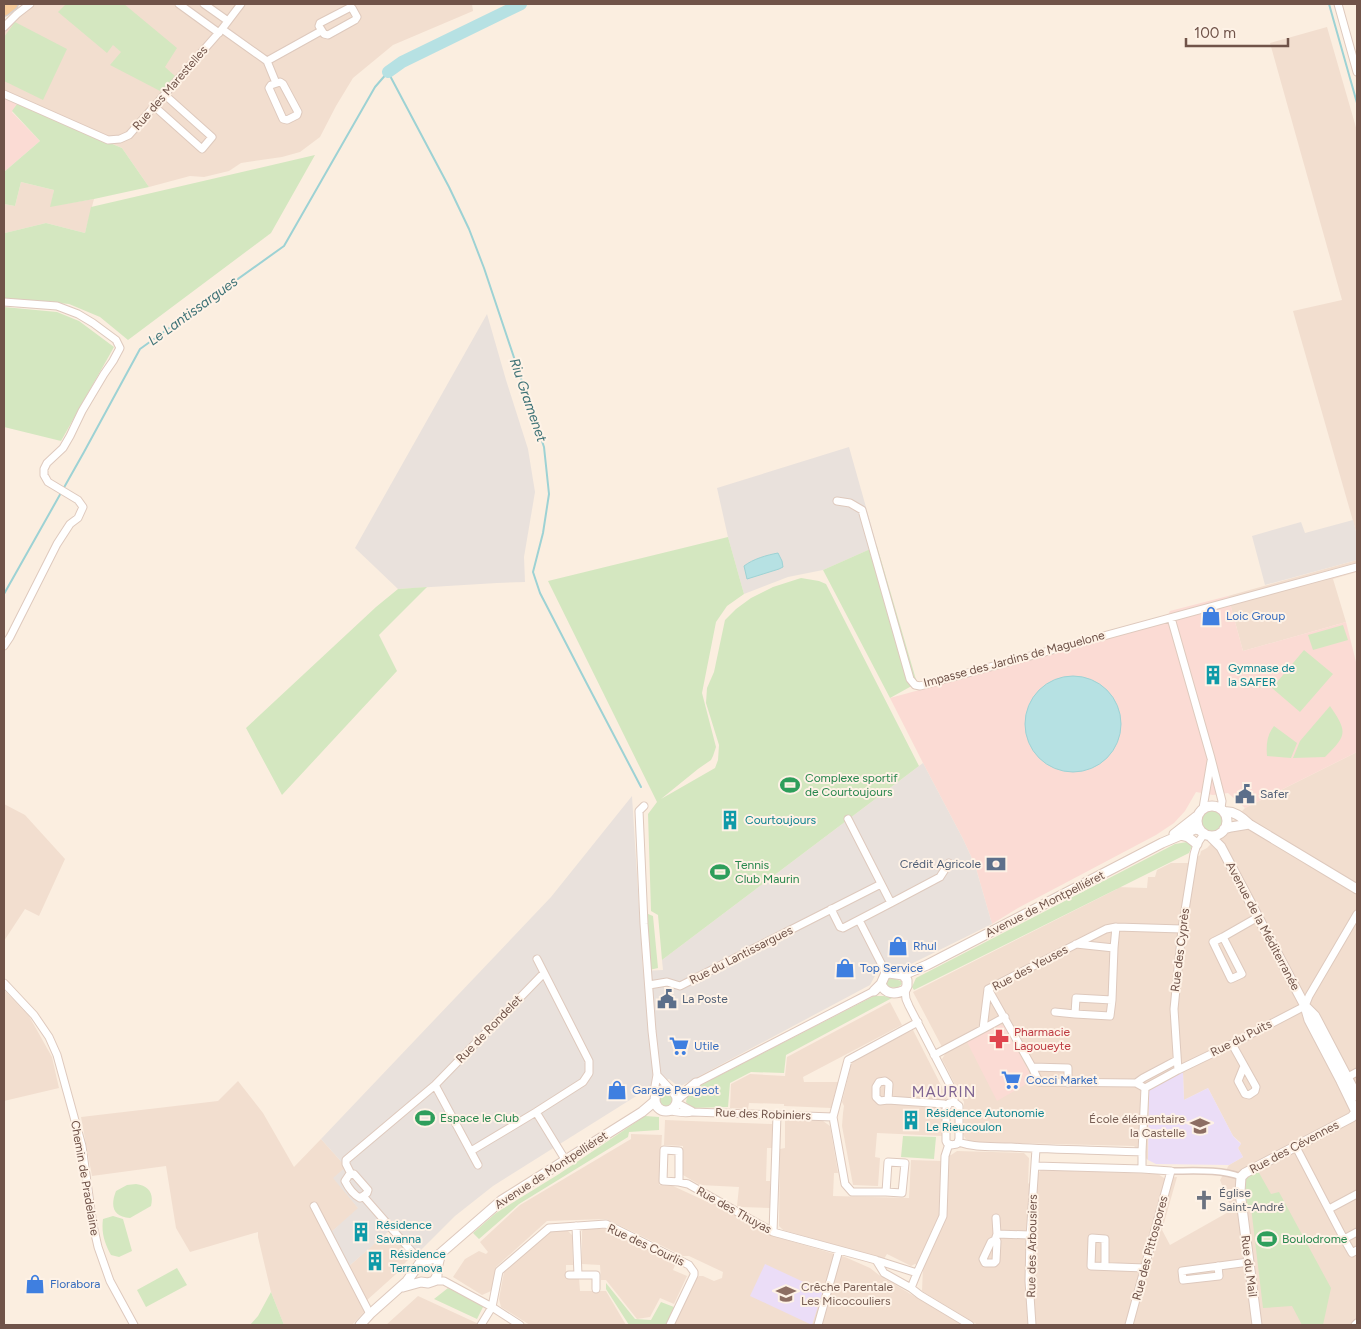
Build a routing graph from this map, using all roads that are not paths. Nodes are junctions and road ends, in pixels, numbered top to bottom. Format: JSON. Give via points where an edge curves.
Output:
{"nodes":[{"id":1,"x":12,"y":4,"type":"edge"},
{"id":2,"x":30,"y":4,"type":"edge"},
{"id":3,"x":179,"y":4,"type":"edge"},
{"id":4,"x":204,"y":4,"type":"edge"},
{"id":5,"x":241,"y":4,"type":"edge"},
{"id":6,"x":1338,"y":4,"type":"edge"},
{"id":7,"x":4,"y":10,"type":"edge"},
{"id":8,"x":228,"y":21,"type":"junction"},
{"id":9,"x":4,"y":27,"type":"edge"},
{"id":10,"x":321,"y":30,"type":"junction"},
{"id":11,"x":220,"y":31,"type":"junction"},
{"id":12,"x":267,"y":61,"type":"junction"},
{"id":13,"x":1357,"y":72,"type":"edge"},
{"id":14,"x":276,"y":83,"type":"junction"},
{"id":15,"x":4,"y":94,"type":"edge"},
{"id":16,"x":165,"y":95,"type":"junction"},
{"id":17,"x":155,"y":107,"type":"junction"},
{"id":18,"x":4,"y":302,"type":"edge"},
{"id":19,"x":837,"y":501,"type":"dead end"},
{"id":20,"x":1357,"y":567,"type":"edge"},
{"id":21,"x":1171,"y":618,"type":"junction"},
{"id":22,"x":4,"y":646,"type":"edge"},
{"id":23,"x":1211,"y":758,"type":"junction"},
{"id":24,"x":644,"y":806,"type":"dead end"},
{"id":25,"x":1223,"y":810,"type":"junction"},
{"id":26,"x":1200,"y":812,"type":"junction"},
{"id":27,"x":848,"y":819,"type":"dead end"},
{"id":28,"x":1249,"y":824,"type":"junction"},
{"id":29,"x":1223,"y":831,"type":"junction"},
{"id":30,"x":1205,"y":833,"type":"junction"},
{"id":31,"x":1180,"y":835,"type":"junction"},
{"id":32,"x":1162,"y":843,"type":"junction"},
{"id":33,"x":1197,"y":844,"type":"junction"},
{"id":34,"x":1221,"y":847,"type":"junction"},
{"id":35,"x":949,"y":863,"type":"dead end"},
{"id":36,"x":881,"y":884,"type":"junction"},
{"id":37,"x":1357,"y":888,"type":"edge"},
{"id":38,"x":891,"y":903,"type":"junction"},
{"id":39,"x":831,"y":909,"type":"junction"},
{"id":40,"x":1357,"y":914,"type":"edge"},
{"id":41,"x":1258,"y":917,"type":"junction"},
{"id":42,"x":859,"y":920,"type":"junction"},
{"id":43,"x":1116,"y":927,"type":"junction"},
{"id":44,"x":1182,"y":929,"type":"junction"},
{"id":45,"x":1223,"y":937,"type":"junction"},
{"id":46,"x":1075,"y":944,"type":"junction"},
{"id":47,"x":1114,"y":948,"type":"junction"},
{"id":48,"x":537,"y":959,"type":"dead end"},
{"id":49,"x":544,"y":972,"type":"junction"},
{"id":50,"x":905,"y":977,"type":"junction"},
{"id":51,"x":885,"y":978,"type":"junction"},
{"id":52,"x":4,"y":983,"type":"edge"},
{"id":53,"x":648,"y":985,"type":"junction"},
{"id":54,"x":988,"y":989,"type":"junction"},
{"id":55,"x":874,"y":991,"type":"joint"},
{"id":56,"x":901,"y":992,"type":"junction"},
{"id":57,"x":1112,"y":1000,"type":"junction"},
{"id":58,"x":1305,"y":1006,"type":"junction"},
{"id":59,"x":1055,"y":1012,"type":"dead end"},
{"id":60,"x":1075,"y":1014,"type":"junction"},
{"id":61,"x":1005,"y":1017,"type":"junction"},
{"id":62,"x":918,"y":1022,"type":"junction"},
{"id":63,"x":983,"y":1028,"type":"junction"},
{"id":64,"x":1232,"y":1044,"type":"junction"},
{"id":65,"x":934,"y":1055,"type":"junction"},
{"id":66,"x":1177,"y":1060,"type":"junction"},
{"id":67,"x":1244,"y":1066,"type":"dead end"},
{"id":68,"x":1032,"y":1067,"type":"junction"},
{"id":69,"x":1178,"y":1070,"type":"junction"},
{"id":70,"x":1357,"y":1072,"type":"edge"},
{"id":71,"x":657,"y":1075,"type":"junction"},
{"id":72,"x":1344,"y":1079,"type":"junction"},
{"id":73,"x":696,"y":1083,"type":"joint"},
{"id":74,"x":1068,"y":1083,"type":"junction"},
{"id":75,"x":1136,"y":1083,"type":"junction"},
{"id":76,"x":435,"y":1085,"type":"junction"},
{"id":77,"x":1145,"y":1088,"type":"junction"},
{"id":78,"x":675,"y":1096,"type":"junction"},
{"id":79,"x":1357,"y":1096,"type":"edge"},
{"id":80,"x":888,"y":1100,"type":"dead end"},
{"id":81,"x":657,"y":1101,"type":"junction"},
{"id":82,"x":951,"y":1104,"type":"junction"},
{"id":83,"x":671,"y":1110,"type":"junction"},
{"id":84,"x":536,"y":1112,"type":"junction"},
{"id":85,"x":692,"y":1112,"type":"junction"},
{"id":86,"x":1356,"y":1112,"type":"edge"},
{"id":87,"x":777,"y":1115,"type":"junction"},
{"id":88,"x":833,"y":1116,"type":"junction"},
{"id":89,"x":958,"y":1142,"type":"junction"},
{"id":90,"x":949,"y":1144,"type":"junction"},
{"id":91,"x":1296,"y":1147,"type":"junction"},
{"id":92,"x":1036,"y":1149,"type":"junction"},
{"id":93,"x":471,"y":1151,"type":"junction"},
{"id":94,"x":1142,"y":1152,"type":"junction"},
{"id":95,"x":566,"y":1161,"type":"junction"},
{"id":96,"x":478,"y":1165,"type":"dead end"},
{"id":97,"x":1035,"y":1166,"type":"junction"},
{"id":98,"x":1142,"y":1169,"type":"junction"},
{"id":99,"x":1171,"y":1171,"type":"junction"},
{"id":100,"x":351,"y":1174,"type":"junction"},
{"id":101,"x":1241,"y":1177,"type":"junction"},
{"id":102,"x":679,"y":1182,"type":"junction"},
{"id":103,"x":886,"y":1192,"type":"junction"},
{"id":104,"x":1357,"y":1194,"type":"edge"},
{"id":105,"x":363,"y":1196,"type":"junction"},
{"id":106,"x":314,"y":1206,"type":"dead end"},
{"id":107,"x":1329,"y":1209,"type":"junction"},
{"id":108,"x":996,"y":1218,"type":"dead end"},
{"id":109,"x":576,"y":1226,"type":"junction"},
{"id":110,"x":773,"y":1232,"type":"junction"},
{"id":111,"x":1357,"y":1232,"type":"edge"},
{"id":112,"x":1030,"y":1235,"type":"junction"},
{"id":113,"x":1344,"y":1239,"type":"junction"},
{"id":114,"x":839,"y":1250,"type":"junction"},
{"id":115,"x":1357,"y":1250,"type":"edge"},
{"id":116,"x":441,"y":1252,"type":"junction"},
{"id":117,"x":876,"y":1260,"type":"junction"},
{"id":118,"x":1249,"y":1262,"type":"junction"},
{"id":119,"x":420,"y":1265,"type":"junction"},
{"id":120,"x":1105,"y":1266,"type":"dead end"},
{"id":121,"x":1218,"y":1266,"type":"junction"},
{"id":122,"x":1144,"y":1268,"type":"junction"},
{"id":123,"x":916,"y":1273,"type":"junction"},
{"id":124,"x":569,"y":1275,"type":"dead end"},
{"id":125,"x":578,"y":1275,"type":"junction"},
{"id":126,"x":438,"y":1276,"type":"junction"},
{"id":127,"x":422,"y":1282,"type":"junction"},
{"id":128,"x":400,"y":1288,"type":"junction"},
{"id":129,"x":910,"y":1288,"type":"junction"},
{"id":130,"x":596,"y":1289,"type":"dead end"},
{"id":131,"x":492,"y":1307,"type":"junction"},
{"id":132,"x":370,"y":1314,"type":"junction"},
{"id":133,"x":134,"y":1325,"type":"edge"},
{"id":134,"x":360,"y":1325,"type":"edge"},
{"id":135,"x":481,"y":1325,"type":"edge"},
{"id":136,"x":520,"y":1325,"type":"edge"},
{"id":137,"x":670,"y":1325,"type":"edge"},
{"id":138,"x":818,"y":1325,"type":"edge"},
{"id":139,"x":970,"y":1325,"type":"edge"},
{"id":140,"x":1032,"y":1325,"type":"edge"},
{"id":141,"x":1129,"y":1325,"type":"edge"},
{"id":142,"x":1257,"y":1325,"type":"edge"}],
"edges":[{"from":1,"to":7,"type":"main road"},
{"from":2,"to":9,"type":"street"},
{"from":3,"to":11,"type":"street"},
{"from":4,"to":8,"type":"street"},
{"from":5,"to":8,"type":"street","name":"Rue des Marestelles"},
{"from":6,"to":13,"type":"street"},
{"from":8,"to":11,"type":"street","name":"Rue des Marestelles"},
{"from":10,"to":10,"type":"street","via":[[328,36],[357,17],[349,8],[320,23]]},
{"from":10,"to":12,"type":"street"},
{"from":11,"to":12,"type":"street"},
{"from":11,"to":16,"type":"street","name":"Rue des Marestelles"},
{"from":12,"to":14,"type":"street"},
{"from":14,"to":14,"type":"street","via":[[269,88],[283,119],[287,120],[298,112],[283,84]]},
{"from":15,"to":17,"type":"street","name":"Rue des Marestelles","via":[[108,140],[129,135]]},
{"from":16,"to":17,"type":"street","name":"Rue des Marestelles"},
{"from":16,"to":17,"type":"street","via":[[212,137],[202,149]]},
{"from":18,"to":22,"type":"street","via":[[57,306],[78,314],[116,340],[120,348],[67,442],[44,469],[48,482],[78,500],[83,507],[57,544]]},
{"from":19,"to":21,"type":"street","name":"Impasse des Jardins de Maguelone","via":[[850,503],[862,510],[910,680],[915,685]]},
{"from":20,"to":21,"type":"street"},
{"from":21,"to":23,"type":"street"},
{"from":23,"to":25,"type":"street"},
{"from":23,"to":26,"type":"street"},
{"from":24,"to":53,"type":"street","via":[[639,811]]},
{"from":25,"to":26,"type":"street","via":[[1206,806]]},
{"from":25,"to":28,"type":"street","via":[[1236,814]]},
{"from":25,"to":29,"type":"street","via":[[1227,819]]},
{"from":26,"to":30,"type":"street","via":[[1197,823]]},
{"from":26,"to":32,"type":"street","name":"Avenue de Montpelliéret"},
{"from":27,"to":36,"type":"street"},
{"from":28,"to":29,"type":"street"},
{"from":28,"to":37,"type":"street"},
{"from":29,"to":30,"type":"street","via":[[1218,835]]},
{"from":29,"to":34,"type":"street","name":"Avenue de la Méditerranée"},
{"from":30,"to":31,"type":"street","name":"Avenue de Montpelliéret","via":[[1195,829]]},
{"from":30,"to":33,"type":"street","name":"Rue des Cyprès"},
{"from":30,"to":34,"type":"street","name":"Avenue de la Méditerranée"},
{"from":31,"to":32,"type":"street","name":"Avenue de Montpelliéret"},
{"from":31,"to":33,"type":"street"},
{"from":32,"to":50,"type":"street","name":"Avenue de Montpelliéret"},
{"from":33,"to":44,"type":"street","name":"Rue des Cyprès"},
{"from":34,"to":41,"type":"street","name":"Avenue de la Méditerranée"},
{"from":35,"to":38,"type":"street","via":[[940,877]]},
{"from":36,"to":38,"type":"street"},
{"from":36,"to":39,"type":"street","name":"Rue du Lantissargues"},
{"from":38,"to":42,"type":"street"},
{"from":39,"to":42,"type":"street","via":[[840,927]]},
{"from":39,"to":53,"type":"street","name":"Rue du Lantissargues","via":[[680,986],[667,982]]},
{"from":40,"to":58,"type":"street"},
{"from":41,"to":45,"type":"street"},
{"from":41,"to":58,"type":"street","name":"Avenue de la Méditerranée"},
{"from":42,"to":51,"type":"street"},
{"from":43,"to":44,"type":"street","name":"Rue des Yeuses"},
{"from":43,"to":46,"type":"street","name":"Rue des Yeuses"},
{"from":43,"to":47,"type":"street"},
{"from":44,"to":66,"type":"street","name":"Rue des Cyprès","via":[[1174,1009]]},
{"from":45,"to":45,"type":"street","via":[[1212,942],[1231,979],[1242,974]]},
{"from":46,"to":47,"type":"street","name":"Rue des Yeuses"},
{"from":46,"to":54,"type":"street","name":"Rue des Yeuses"},
{"from":47,"to":57,"type":"street"},
{"from":48,"to":49,"type":"street"},
{"from":49,"to":76,"type":"street","name":"Rue de Rondelet"},
{"from":49,"to":84,"type":"street","via":[[589,1061],[589,1073],[583,1082]]},
{"from":50,"to":51,"type":"street"},
{"from":50,"to":56,"type":"street"},
{"from":51,"to":55,"type":"street"},
{"from":51,"to":56,"type":"street","via":[[891,993]]},
{"from":52,"to":133,"type":"street","name":"Chemin de Pradelaine","via":[[34,1015],[57,1055],[82,1146],[98,1247],[110,1281]]},
{"from":53,"to":71,"type":"street"},
{"from":54,"to":61,"type":"street"},
{"from":54,"to":63,"type":"street","name":"Rue des Yeuses"},
{"from":55,"to":73,"type":"street"},
{"from":56,"to":62,"type":"street"},
{"from":57,"to":60,"type":"street","via":[[1110,1016]]},
{"from":57,"to":60,"type":"street","via":[[1076,998]]},
{"from":58,"to":64,"type":"street","name":"Rue du Puits"},
{"from":58,"to":72,"type":"street","name":"Avenue de la Méditerranée","via":[[1314,1016]]},
{"from":59,"to":60,"type":"street"},
{"from":61,"to":63,"type":"street"},
{"from":61,"to":68,"type":"street"},
{"from":62,"to":65,"type":"street"},
{"from":62,"to":88,"type":"street","via":[[848,1060]]},
{"from":63,"to":65,"type":"street"},
{"from":64,"to":67,"type":"street"},
{"from":64,"to":69,"type":"street","name":"Rue du Puits"},
{"from":65,"to":82,"type":"street","via":[[954,1094]]},
{"from":66,"to":69,"type":"street","name":"Rue des Cyprès"},
{"from":66,"to":75,"type":"street"},
{"from":68,"to":74,"type":"street","via":[[1039,1082]]},
{"from":68,"to":74,"type":"street","via":[[1068,1068]]},
{"from":69,"to":77,"type":"street","name":"Rue du Puits"},
{"from":70,"to":72,"type":"street"},
{"from":71,"to":78,"type":"street"},
{"from":71,"to":81,"type":"street"},
{"from":72,"to":79,"type":"street","name":"Avenue de la Méditerranée"},
{"from":72,"to":86,"type":"street","name":"Avenue de la Méditerranée"},
{"from":73,"to":78,"type":"street"},
{"from":74,"to":75,"type":"street"},
{"from":75,"to":77,"type":"street"},
{"from":76,"to":93,"type":"street"},
{"from":76,"to":100,"type":"street","name":"Rue de Rondelet","via":[[346,1160]]},
{"from":77,"to":94,"type":"street"},
{"from":78,"to":81,"type":"street","via":[[662,1090]]},
{"from":78,"to":83,"type":"street","via":[[674,1109]]},
{"from":78,"to":85,"type":"street","name":"Rue des Robiniers"},
{"from":80,"to":82,"type":"street"},
{"from":81,"to":83,"type":"street","via":[[664,1111]]},
{"from":81,"to":95,"type":"street","name":"Avenue de Montpelliéret"},
{"from":82,"to":89,"type":"street","via":[[959,1106]]},
{"from":82,"to":90,"type":"street","via":[[946,1141]]},
{"from":83,"to":85,"type":"street","name":"Rue des Robiniers"},
{"from":84,"to":93,"type":"street"},
{"from":84,"to":95,"type":"street"},
{"from":85,"to":87,"type":"street","name":"Rue des Robiniers"},
{"from":86,"to":91,"type":"street","name":"Rue des Cévennes"},
{"from":87,"to":88,"type":"street","name":"Rue des Robiniers"},
{"from":87,"to":110,"type":"street"},
{"from":88,"to":103,"type":"street","via":[[845,1184],[852,1192]]},
{"from":89,"to":90,"type":"street"},
{"from":89,"to":92,"type":"street","via":[[969,1146]]},
{"from":90,"to":123,"type":"street","via":[[945,1156],[943,1216]]},
{"from":91,"to":101,"type":"street","name":"Rue des Cévennes"},
{"from":91,"to":107,"type":"street"},
{"from":92,"to":94,"type":"street"},
{"from":92,"to":97,"type":"street","name":"Rue des Arbousiers"},
{"from":93,"to":96,"type":"street"},
{"from":94,"to":98,"type":"street"},
{"from":95,"to":116,"type":"street","name":"Avenue de Montpelliéret","via":[[502,1200]]},
{"from":97,"to":98,"type":"street","name":"Rue des Cévennes"},
{"from":97,"to":112,"type":"street","name":"Rue des Arbousiers"},
{"from":98,"to":99,"type":"street","name":"Rue des Cévennes"},
{"from":99,"to":101,"type":"street","name":"Rue des Cévennes","via":[[1220,1172]]},
{"from":99,"to":122,"type":"street","name":"Rue des Pittospores"},
{"from":100,"to":105,"type":"street","via":[[368,1190]]},
{"from":100,"to":105,"type":"street","via":[[344,1181],[358,1197]]},
{"from":101,"to":118,"type":"street","name":"Rue du Mail"},
{"from":102,"to":102,"type":"street","name":"Rue des Thuyas","via":[[679,1151],[664,1150],[663,1181]]},
{"from":102,"to":110,"type":"street","name":"Rue des Thuyas"},
{"from":103,"to":103,"type":"street","via":[[902,1193],[905,1163],[888,1162]]},
{"from":104,"to":107,"type":"street"},
{"from":105,"to":119,"type":"street"},
{"from":106,"to":132,"type":"street"},
{"from":107,"to":113,"type":"street"},
{"from":108,"to":112,"type":"street","via":[[996,1237]]},
{"from":109,"to":125,"type":"street"},
{"from":109,"to":131,"type":"street","name":"Rue des Courlis","via":[[549,1228],[499,1271]]},
{"from":109,"to":137,"type":"street","name":"Rue des Courlis","via":[[606,1224],[689,1265],[694,1275]]},
{"from":110,"to":114,"type":"street","name":"Rue des Thuyas"},
{"from":111,"to":113,"type":"street"},
{"from":112,"to":140,"type":"street","name":"Rue des Arbousiers"},
{"from":113,"to":115,"type":"street","via":[[1352,1253]]},
{"from":114,"to":117,"type":"street","name":"Rue des Thuyas"},
{"from":114,"to":138,"type":"street"},
{"from":116,"to":119,"type":"street","name":"Avenue de Montpelliéret"},
{"from":116,"to":126,"type":"street"},
{"from":117,"to":123,"type":"street","name":"Rue des Thuyas"},
{"from":117,"to":129,"type":"street","via":[[884,1273]]},
{"from":118,"to":121,"type":"street"},
{"from":118,"to":142,"type":"street","name":"Rue du Mail"},
{"from":119,"to":126,"type":"street","via":[[433,1263]]},
{"from":119,"to":127,"type":"street","via":[[417,1278]]},
{"from":119,"to":128,"type":"street","name":"Avenue de Montpelliéret"},
{"from":120,"to":122,"type":"street"},
{"from":121,"to":121,"type":"street","via":[[1182,1271],[1183,1280],[1219,1276]]},
{"from":122,"to":141,"type":"street","name":"Rue des Pittospores"},
{"from":123,"to":129,"type":"street"},
{"from":124,"to":125,"type":"street"},
{"from":125,"to":130,"type":"street","via":[[596,1275]]},
{"from":126,"to":127,"type":"street","via":[[428,1283]]},
{"from":126,"to":131,"type":"street"},
{"from":127,"to":128,"type":"street","name":"Avenue de Montpelliéret"},
{"from":128,"to":132,"type":"street","name":"Avenue de Montpelliéret"},
{"from":129,"to":139,"type":"street"},
{"from":131,"to":135,"type":"street"},
{"from":131,"to":136,"type":"street"},
{"from":132,"to":134,"type":"street","name":"Avenue de Montpelliéret"}]}
